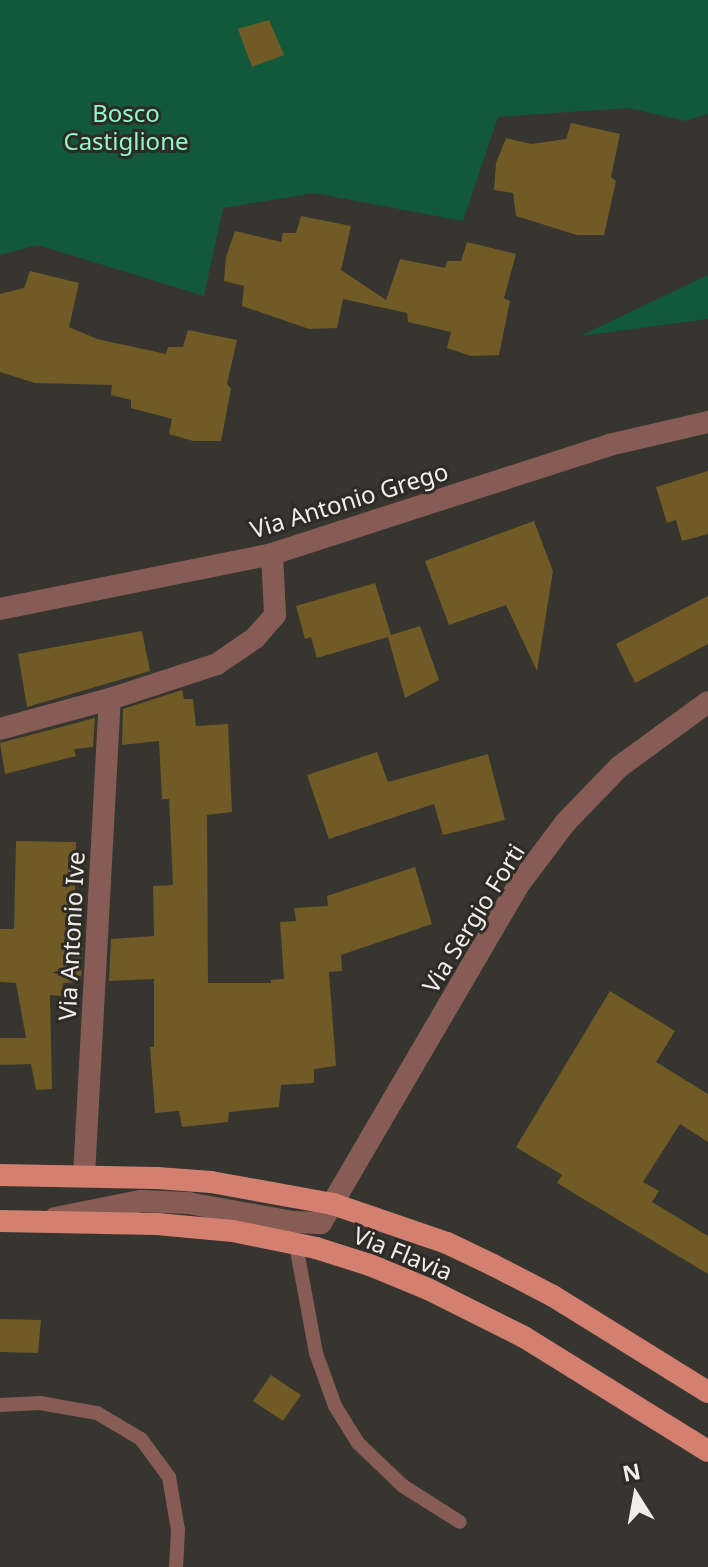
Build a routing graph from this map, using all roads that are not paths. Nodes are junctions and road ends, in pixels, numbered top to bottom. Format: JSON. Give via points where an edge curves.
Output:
{"nodes":[{"id":1,"x":708,"y":422,"type":"edge"},
{"id":2,"x":272,"y":554,"type":"junction"},
{"id":3,"x":0,"y":609,"type":"edge"},
{"id":4,"x":110,"y":699,"type":"junction"},
{"id":5,"x":708,"y":702,"type":"edge"},
{"id":6,"x":0,"y":729,"type":"edge"},
{"id":7,"x":0,"y":1175,"type":"edge"},
{"id":8,"x":84,"y":1176,"type":"junction"},
{"id":9,"x":333,"y":1204,"type":"junction"},
{"id":10,"x":0,"y":1221,"type":"edge"},
{"id":11,"x":42,"y":1221,"type":"junction"},
{"id":12,"x":296,"y":1245,"type":"junction"},
{"id":13,"x":708,"y":1392,"type":"edge"},
{"id":14,"x":0,"y":1405,"type":"edge"},
{"id":15,"x":708,"y":1451,"type":"edge"},
{"id":16,"x":460,"y":1522,"type":"dead end"},
{"id":17,"x":176,"y":1567,"type":"edge"}],
"edges":[{"from":1,"to":2,"type":"street","name":"Via Antonio Grego","via":[[609,445]]},
{"from":2,"to":3,"type":"street","name":"Via Antonio Grego"},
{"from":2,"to":4,"type":"street","via":[[275,615],[255,638],[217,664]]},
{"from":4,"to":6,"type":"street"},
{"from":4,"to":8,"type":"street","name":"Via Antonio Ive"},
{"from":5,"to":9,"type":"street","name":"Via Sergio Forti","via":[[619,767],[565,823],[517,887]]},
{"from":7,"to":8,"type":"main road","name":"Via Flavia"},
{"from":8,"to":9,"type":"main road","name":"Via Flavia","via":[[211,1182]]},
{"from":9,"to":11,"type":"street","name":"Via Flavia","via":[[321,1223],[312,1224],[202,1205],[141,1201]]},
{"from":9,"to":13,"type":"main road","name":"Via Flavia","via":[[447,1243],[493,1265]]},
{"from":10,"to":11,"type":"main road","name":"Via Flavia"},
{"from":11,"to":12,"type":"main road","name":"Via Flavia","via":[[172,1225]]},
{"from":12,"to":15,"type":"main road","name":"Via Flavia","via":[[370,1265],[476,1312]]},
{"from":12,"to":16,"type":"lane","via":[[316,1353],[335,1406],[358,1443],[403,1486]]},
{"from":14,"to":17,"type":"lane","via":[[40,1403],[97,1413],[141,1439],[169,1477],[178,1530]]}]}
